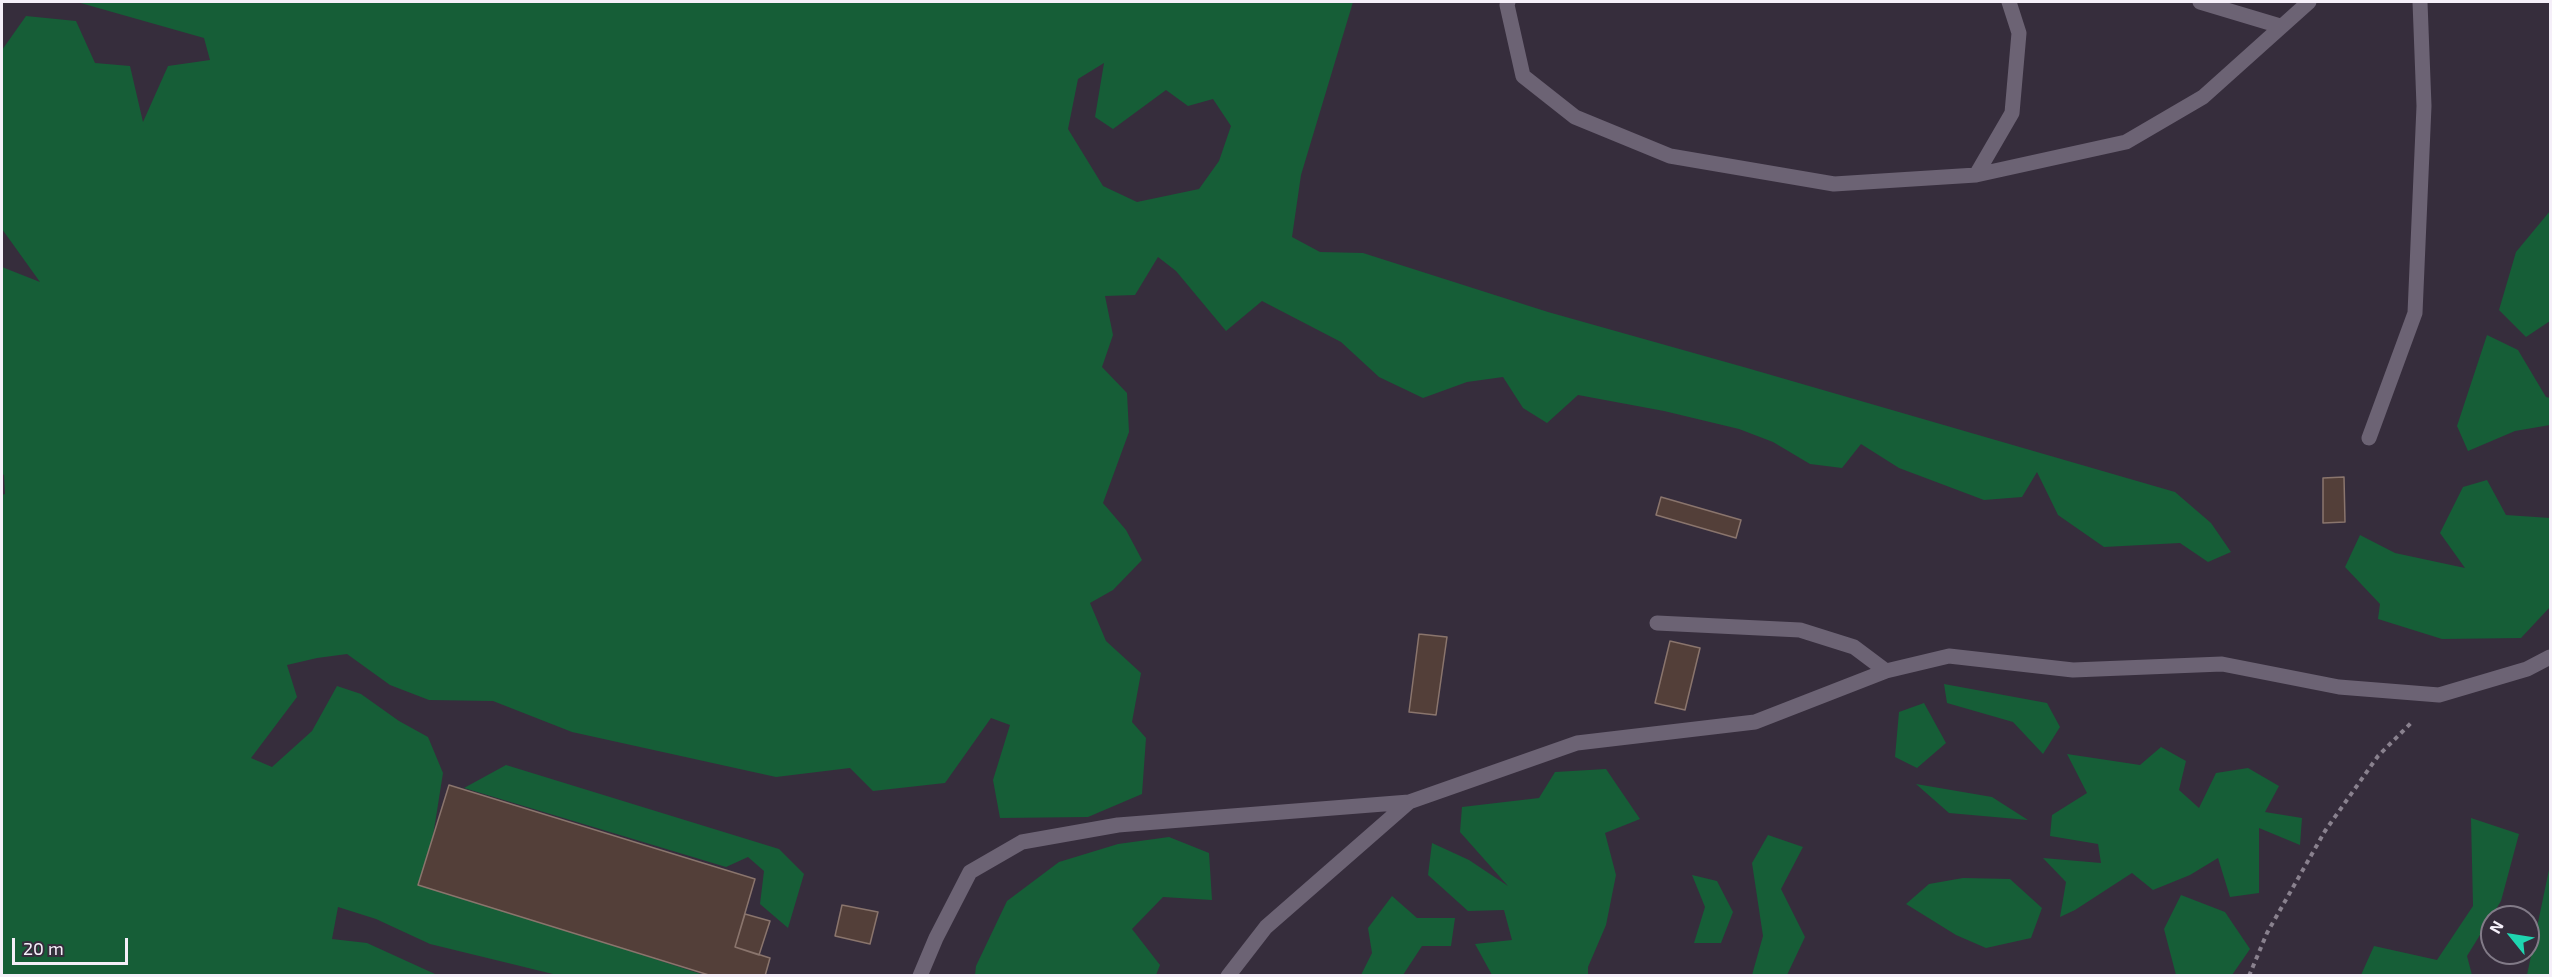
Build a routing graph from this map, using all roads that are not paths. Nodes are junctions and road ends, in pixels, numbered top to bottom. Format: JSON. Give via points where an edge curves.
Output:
{"nodes":[{"id":1,"x":1508,"y":2,"type":"edge"},
{"id":2,"x":2008,"y":2,"type":"edge"},
{"id":3,"x":2200,"y":2,"type":"edge"},
{"id":4,"x":2309,"y":2,"type":"edge"},
{"id":5,"x":2420,"y":2,"type":"edge"},
{"id":6,"x":2280,"y":26,"type":"junction"},
{"id":7,"x":1976,"y":175,"type":"junction"},
{"id":8,"x":2369,"y":438,"type":"dead end"},
{"id":9,"x":1657,"y":623,"type":"dead end"},
{"id":10,"x":2550,"y":657,"type":"edge"},
{"id":11,"x":1886,"y":671,"type":"junction"},
{"id":12,"x":1408,"y":802,"type":"junction"},
{"id":13,"x":920,"y":975,"type":"edge"},
{"id":14,"x":1228,"y":975,"type":"edge"}],
"edges":[{"from":1,"to":7,"type":"lane","via":[[1523,76],[1575,117],[1670,156],[1834,184]]},
{"from":2,"to":7,"type":"lane","via":[[2019,33],[2012,113]]},
{"from":3,"to":6,"type":"lane"},
{"from":4,"to":6,"type":"lane"},
{"from":5,"to":8,"type":"lane","via":[[2424,106],[2415,313]]},
{"from":6,"to":7,"type":"lane","via":[[2203,97],[2126,142]]},
{"from":9,"to":11,"type":"lane","via":[[1800,630],[1854,647]]},
{"from":10,"to":11,"type":"lane","via":[[2527,669],[2439,696],[2339,687],[2222,664],[2073,670],[1949,656]]},
{"from":11,"to":12,"type":"lane","via":[[1755,722],[1577,743]]},
{"from":12,"to":13,"type":"lane","via":[[1118,825],[1022,842],[970,872]]},
{"from":12,"to":14,"type":"lane","via":[[1266,927]]}]}
